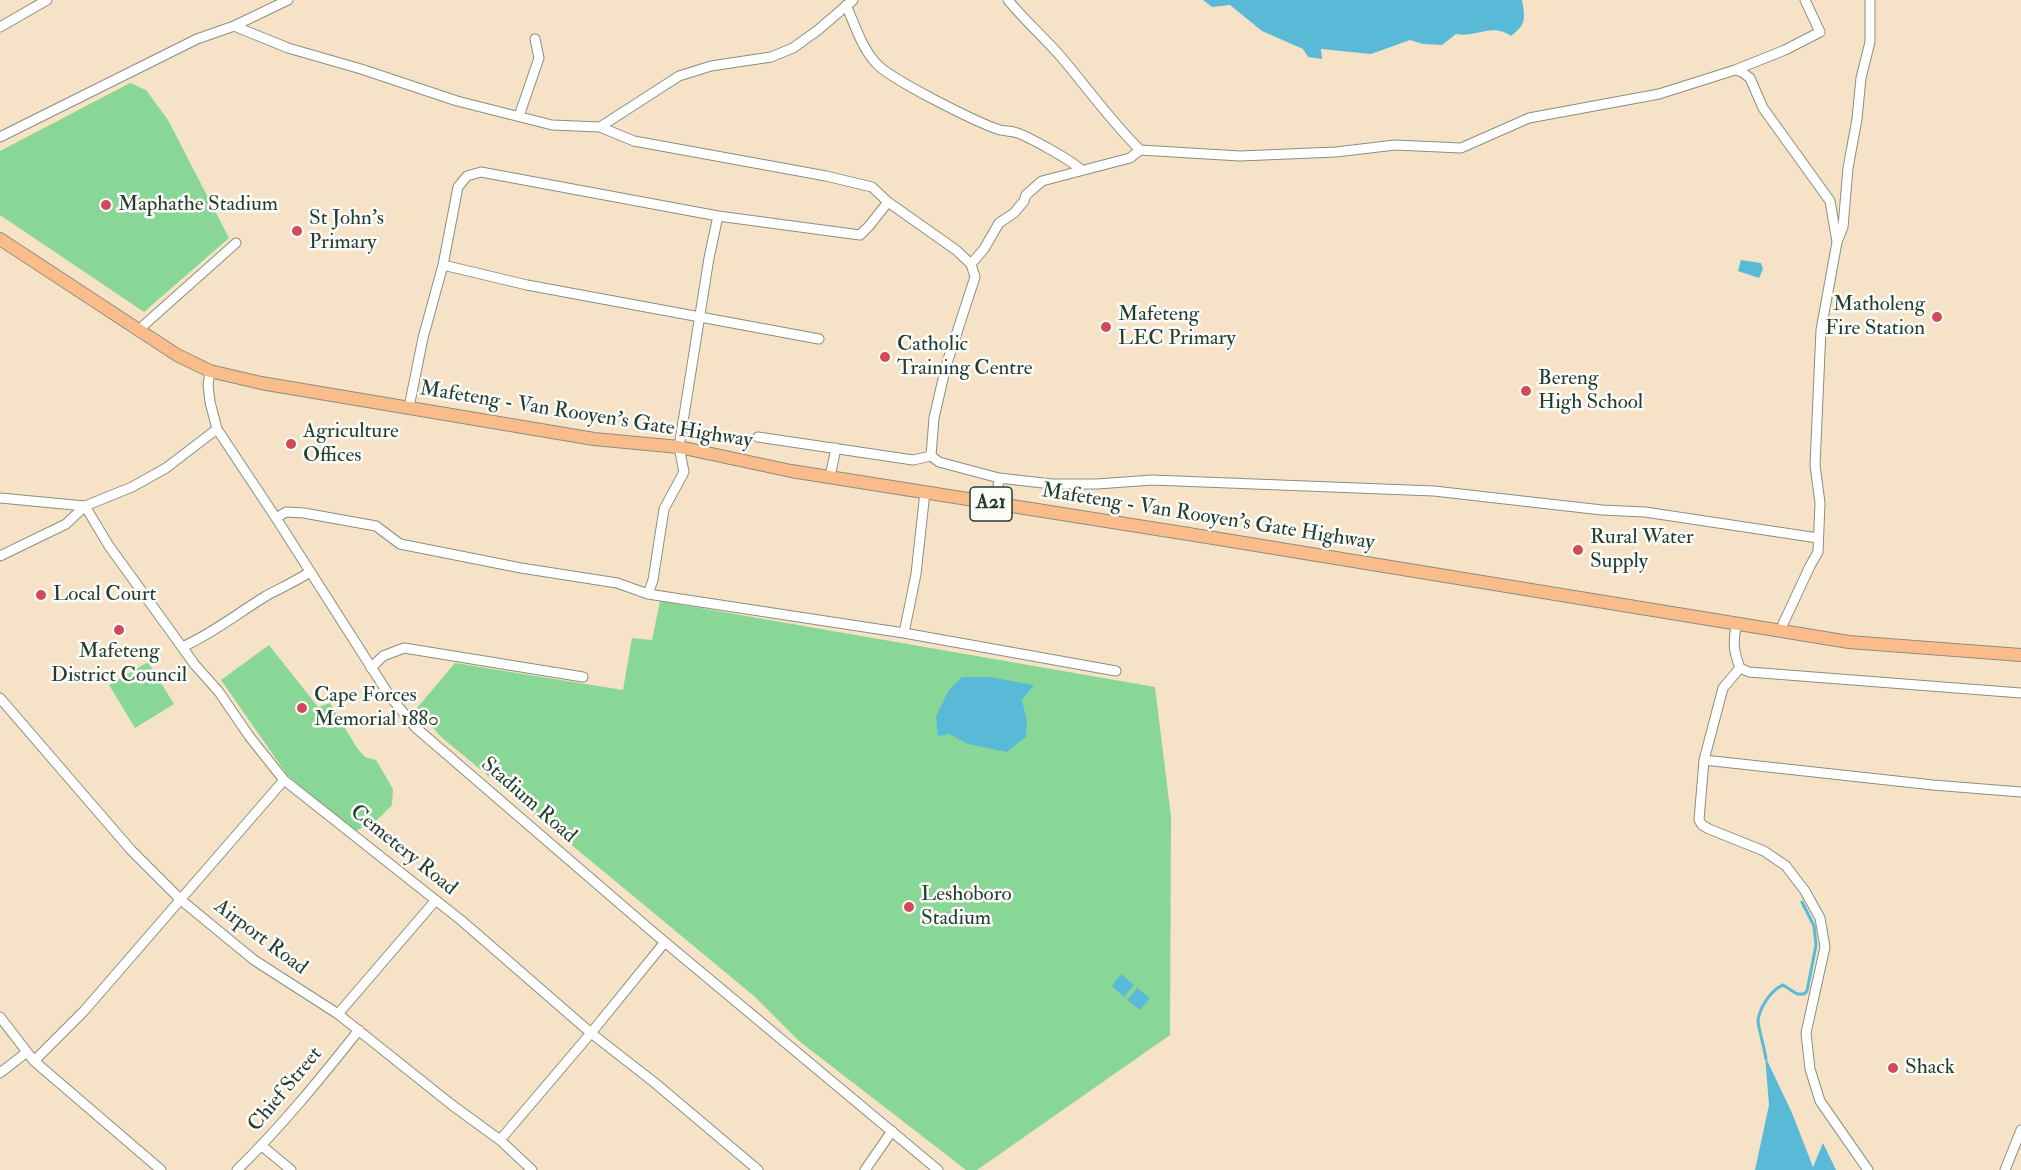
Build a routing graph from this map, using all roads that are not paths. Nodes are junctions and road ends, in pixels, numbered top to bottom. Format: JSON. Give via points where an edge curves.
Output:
{"nodes":[{"id":1,"x":47,"y":0,"type":"edge"},
{"id":2,"x":288,"y":0,"type":"edge"},
{"id":3,"x":1008,"y":0,"type":"edge"},
{"id":4,"x":1805,"y":0,"type":"edge"},
{"id":5,"x":1870,"y":0,"type":"edge"},
{"id":6,"x":849,"y":3,"type":"edge"},
{"id":7,"x":234,"y":26,"type":"junction"},
{"id":8,"x":0,"y":27,"type":"edge"},
{"id":9,"x":535,"y":39,"type":"dead end"},
{"id":10,"x":1735,"y":70,"type":"junction"},
{"id":11,"x":519,"y":116,"type":"junction"},
{"id":12,"x":600,"y":128,"type":"junction"},
{"id":13,"x":0,"y":137,"type":"edge"},
{"id":14,"x":1140,"y":150,"type":"junction"},
{"id":15,"x":1081,"y":170,"type":"junction"},
{"id":16,"x":888,"y":202,"type":"junction"},
{"id":17,"x":718,"y":216,"type":"junction"},
{"id":18,"x":0,"y":239,"type":"edge"},
{"id":19,"x":1837,"y":242,"type":"junction"},
{"id":20,"x":236,"y":243,"type":"dead end"},
{"id":21,"x":971,"y":264,"type":"junction"},
{"id":22,"x":443,"y":265,"type":"junction"},
{"id":23,"x":699,"y":318,"type":"junction"},
{"id":24,"x":139,"y":332,"type":"junction"},
{"id":25,"x":819,"y":339,"type":"dead end"},
{"id":26,"x":210,"y":371,"type":"junction"},
{"id":27,"x":409,"y":407,"type":"junction"},
{"id":28,"x":217,"y":429,"type":"junction"},
{"id":29,"x":759,"y":437,"type":"dead end"},
{"id":30,"x":679,"y":447,"type":"junction"},
{"id":31,"x":836,"y":448,"type":"junction"},
{"id":32,"x":931,"y":456,"type":"junction"},
{"id":33,"x":830,"y":477,"type":"junction"},
{"id":34,"x":999,"y":478,"type":"junction"},
{"id":35,"x":925,"y":492,"type":"junction"},
{"id":36,"x":0,"y":498,"type":"edge"},
{"id":37,"x":996,"y":504,"type":"junction"},
{"id":38,"x":85,"y":506,"type":"junction"},
{"id":39,"x":276,"y":518,"type":"junction"},
{"id":40,"x":1818,"y":538,"type":"junction"},
{"id":41,"x":0,"y":556,"type":"edge"},
{"id":42,"x":310,"y":572,"type":"junction"},
{"id":43,"x":648,"y":594,"type":"junction"},
{"id":44,"x":1737,"y":624,"type":"junction"},
{"id":45,"x":1783,"y":629,"type":"junction"},
{"id":46,"x":904,"y":633,"type":"junction"},
{"id":47,"x":182,"y":647,"type":"junction"},
{"id":48,"x":2021,"y":655,"type":"edge"},
{"id":49,"x":372,"y":668,"type":"junction"},
{"id":50,"x":1740,"y":668,"type":"junction"},
{"id":51,"x":1116,"y":671,"type":"dead end"},
{"id":52,"x":583,"y":677,"type":"dead end"},
{"id":53,"x":2021,"y":693,"type":"edge"},
{"id":54,"x":0,"y":698,"type":"edge"},
{"id":55,"x":1704,"y":760,"type":"junction"},
{"id":56,"x":284,"y":780,"type":"junction"},
{"id":57,"x":2021,"y":792,"type":"edge"},
{"id":58,"x":181,"y":900,"type":"junction"},
{"id":59,"x":435,"y":900,"type":"junction"},
{"id":60,"x":665,"y":942,"type":"junction"},
{"id":61,"x":338,"y":1014,"type":"junction"},
{"id":62,"x":0,"y":1017,"type":"edge"},
{"id":63,"x":359,"y":1030,"type":"junction"},
{"id":64,"x":591,"y":1033,"type":"junction"},
{"id":65,"x":27,"y":1052,"type":"junction"},
{"id":66,"x":34,"y":1061,"type":"junction"},
{"id":67,"x":0,"y":1074,"type":"edge"},
{"id":68,"x":2021,"y":1130,"type":"edge"},
{"id":69,"x":892,"y":1131,"type":"junction"},
{"id":70,"x":500,"y":1140,"type":"junction"},
{"id":71,"x":262,"y":1146,"type":"junction"},
{"id":72,"x":161,"y":1170,"type":"edge"},
{"id":73,"x":237,"y":1170,"type":"edge"},
{"id":74,"x":291,"y":1170,"type":"edge"},
{"id":75,"x":532,"y":1170,"type":"edge"},
{"id":76,"x":758,"y":1170,"type":"edge"},
{"id":77,"x":865,"y":1170,"type":"edge"},
{"id":78,"x":938,"y":1170,"type":"edge"},
{"id":79,"x":1868,"y":1170,"type":"edge"},
{"id":80,"x":2005,"y":1170,"type":"edge"}],
"edges":[{"from":1,"to":8,"type":"street"},
{"from":2,"to":7,"type":"street"},
{"from":3,"to":14,"type":"street"},
{"from":4,"to":10,"type":"street","via":[[1820,32]]},
{"from":5,"to":19,"type":"street","via":[[1870,42],[1861,78],[1843,228]]},
{"from":6,"to":12,"type":"street","via":[[793,48],[771,57],[711,66],[679,76]]},
{"from":6,"to":15,"type":"street","via":[[865,49],[877,65],[988,125],[1035,142]]},
{"from":7,"to":11,"type":"street","via":[[288,48],[457,101]]},
{"from":7,"to":13,"type":"street","via":[[196,39]]},
{"from":9,"to":11,"type":"street","via":[[539,58]]},
{"from":10,"to":14,"type":"street","via":[[1659,94],[1528,118],[1461,148],[1395,145],[1240,156]]},
{"from":10,"to":19,"type":"street","via":[[1750,78],[1763,108],[1830,201]]},
{"from":11,"to":12,"type":"street","via":[[552,125]]},
{"from":12,"to":16,"type":"street","via":[[634,141],[872,187]]},
{"from":14,"to":15,"type":"street","via":[[1130,158]]},
{"from":15,"to":21,"type":"street","via":[[1042,181],[1014,213],[999,223]]},
{"from":16,"to":17,"type":"street","via":[[860,235]]},
{"from":16,"to":21,"type":"street"},
{"from":17,"to":22,"type":"street","via":[[481,172],[467,176],[458,187]]},
{"from":17,"to":23,"type":"street"},
{"from":18,"to":24,"type":"main road","name":"Mafeteng - Van Rooyen's Gate Highway","number":"A21"},
{"from":19,"to":40,"type":"street","via":[[1821,330],[1815,465],[1820,502]]},
{"from":20,"to":24,"type":"street"},
{"from":21,"to":32,"type":"street","via":[[975,276],[946,366],[934,418]]},
{"from":22,"to":23,"type":"street"},
{"from":22,"to":27,"type":"street"},
{"from":23,"to":25,"type":"street"},
{"from":23,"to":30,"type":"street"},
{"from":24,"to":26,"type":"main road","name":"Mafeteng - Van Rooyen's Gate Highway","number":"A21"},
{"from":26,"to":27,"type":"main road","name":"Mafeteng - Van Rooyen's Gate Highway","number":"A21"},
{"from":26,"to":28,"type":"street","name":"Stadium Road","via":[[210,402]]},
{"from":27,"to":30,"type":"main road","name":"Mafeteng - Van Rooyen's Gate Highway","number":"A21","via":[[594,439]]},
{"from":28,"to":38,"type":"street","via":[[166,468]]},
{"from":28,"to":39,"type":"street","name":"Stadium Road"},
{"from":29,"to":31,"type":"street"},
{"from":30,"to":33,"type":"main road","name":"Mafeteng - Van Rooyen's Gate Highway","number":"A21"},
{"from":30,"to":43,"type":"street","via":[[684,472],[664,509]]},
{"from":31,"to":32,"type":"street","via":[[913,460]]},
{"from":31,"to":33,"type":"street"},
{"from":32,"to":34,"type":"street","via":[[939,462]]},
{"from":33,"to":35,"type":"main road","name":"Mafeteng - Van Rooyen's Gate Highway","number":"A21"},
{"from":34,"to":37,"type":"street"},
{"from":34,"to":40,"type":"street","via":[[1052,484],[1152,480],[1434,490],[1645,512]]},
{"from":35,"to":37,"type":"main road","name":"Mafeteng - Van Rooyen's Gate Highway","number":"A21"},
{"from":35,"to":46,"type":"street","via":[[916,574]]},
{"from":36,"to":38,"type":"street"},
{"from":37,"to":44,"type":"main road","name":"Mafeteng - Van Rooyen's Gate Highway","number":"A21"},
{"from":38,"to":41,"type":"street","via":[[66,524]]},
{"from":38,"to":47,"type":"street","name":"Cemetery Road"},
{"from":39,"to":42,"type":"street","name":"Stadium Road"},
{"from":39,"to":43,"type":"street","via":[[286,512],[304,513],[376,526],[400,544],[617,583]]},
{"from":40,"to":45,"type":"street","via":[[1818,552]]},
{"from":42,"to":47,"type":"street"},
{"from":42,"to":49,"type":"street","name":"Stadium Road"},
{"from":43,"to":46,"type":"street"},
{"from":44,"to":45,"type":"main road","name":"Mafeteng - Van Rooyen's Gate Highway","number":"A21"},
{"from":44,"to":50,"type":"street","via":[[1734,653]]},
{"from":45,"to":48,"type":"main road","name":"Mafeteng - Van Rooyen's Gate Highway","number":"A21","via":[[1849,642]]},
{"from":46,"to":51,"type":"street"},
{"from":47,"to":56,"type":"street","name":"Cemetery Road"},
{"from":49,"to":52,"type":"street","via":[[384,656],[405,648]]},
{"from":49,"to":60,"type":"street","name":"Stadium Road","via":[[415,727]]},
{"from":50,"to":53,"type":"street","via":[[1791,676]]},
{"from":50,"to":55,"type":"street","via":[[1723,688]]},
{"from":54,"to":58,"type":"street","name":"Airport Road","via":[[131,850]]},
{"from":55,"to":57,"type":"street"},
{"from":55,"to":79,"type":"street","via":[[1699,809],[1702,825],[1764,851],[1786,866],[1820,918],[1826,947],[1806,1033],[1810,1069],[1820,1101]]},
{"from":56,"to":58,"type":"street"},
{"from":56,"to":59,"type":"street","name":"Cemetery Road"},
{"from":58,"to":61,"type":"street","name":"Airport Road","via":[[254,960]]},
{"from":58,"to":66,"type":"street","via":[[84,1011]]},
{"from":59,"to":61,"type":"street"},
{"from":59,"to":64,"type":"street","name":"Cemetery Road"},
{"from":60,"to":64,"type":"street"},
{"from":60,"to":69,"type":"street","name":"Stadium Road"},
{"from":61,"to":63,"type":"street","name":"Airport Road"},
{"from":62,"to":65,"type":"street"},
{"from":63,"to":70,"type":"street","name":"Airport Road"},
{"from":63,"to":71,"type":"street","name":"Chief Street"},
{"from":64,"to":70,"type":"street"},
{"from":64,"to":76,"type":"street","name":"Cemetery Road"},
{"from":65,"to":66,"type":"street"},
{"from":65,"to":67,"type":"street"},
{"from":66,"to":72,"type":"street"},
{"from":68,"to":80,"type":"street"},
{"from":69,"to":77,"type":"street"},
{"from":69,"to":78,"type":"street","name":"Stadium Road"},
{"from":70,"to":75,"type":"street","name":"Airport Road"},
{"from":71,"to":73,"type":"street","name":"Chief Street"},
{"from":71,"to":74,"type":"street"}]}
